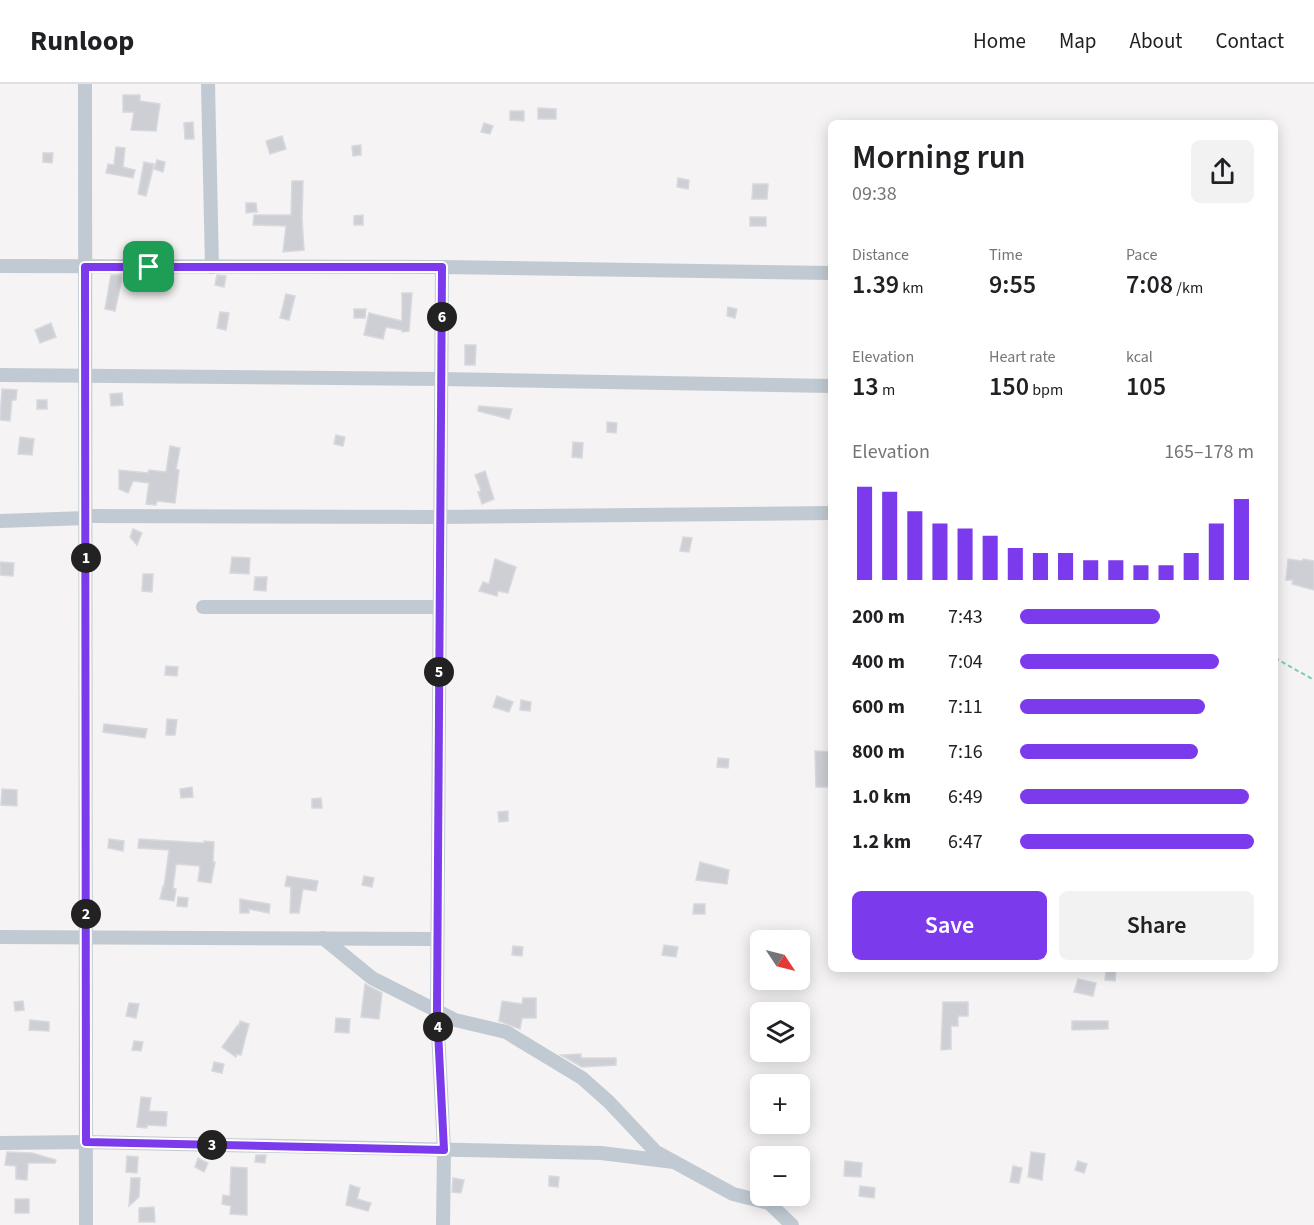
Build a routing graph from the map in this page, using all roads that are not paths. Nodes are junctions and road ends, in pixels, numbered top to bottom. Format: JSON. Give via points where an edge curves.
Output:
{"nodes":[{"id":1,"x":85,"y":84,"type":"edge"},
{"id":2,"x":208,"y":84,"type":"edge"},
{"id":3,"x":0,"y":266,"type":"edge"},
{"id":4,"x":85,"y":267,"type":"junction"},
{"id":5,"x":212,"y":267,"type":"junction"},
{"id":6,"x":442,"y":267,"type":"junction"},
{"id":7,"x":828,"y":273,"type":"edge"},
{"id":8,"x":0,"y":375,"type":"edge"},
{"id":9,"x":86,"y":376,"type":"junction"},
{"id":10,"x":441,"y":379,"type":"junction"},
{"id":11,"x":828,"y":386,"type":"edge"},
{"id":12,"x":828,"y":513,"type":"edge"},
{"id":13,"x":86,"y":517,"type":"junction"},
{"id":14,"x":440,"y":517,"type":"junction"},
{"id":15,"x":0,"y":521,"type":"edge"},
{"id":16,"x":203,"y":607,"type":"dead end"},
{"id":17,"x":439,"y":607,"type":"junction"},
{"id":18,"x":0,"y":937,"type":"edge"},
{"id":19,"x":86,"y":937,"type":"junction"},
{"id":20,"x":323,"y":938,"type":"junction"},
{"id":21,"x":436,"y":939,"type":"junction"},
{"id":22,"x":437,"y":1011,"type":"junction"},
{"id":23,"x":86,"y":1142,"type":"junction"},
{"id":24,"x":0,"y":1143,"type":"edge"},
{"id":25,"x":444,"y":1150,"type":"junction"},
{"id":26,"x":674,"y":1162,"type":"junction"},
{"id":27,"x":86,"y":1225,"type":"edge"},
{"id":28,"x":443,"y":1225,"type":"edge"},
{"id":29,"x":792,"y":1225,"type":"edge"}],
"edges":[{"from":1,"to":4,"type":"street"},
{"from":2,"to":5,"type":"street"},
{"from":3,"to":4,"type":"street"},
{"from":4,"to":5,"type":"street"},
{"from":4,"to":9,"type":"street"},
{"from":5,"to":6,"type":"street"},
{"from":6,"to":7,"type":"street"},
{"from":6,"to":10,"type":"street"},
{"from":8,"to":9,"type":"street"},
{"from":9,"to":10,"type":"street"},
{"from":9,"to":13,"type":"street"},
{"from":10,"to":11,"type":"street"},
{"from":10,"to":14,"type":"street"},
{"from":12,"to":14,"type":"street"},
{"from":13,"to":14,"type":"street"},
{"from":13,"to":15,"type":"street"},
{"from":13,"to":19,"type":"street"},
{"from":14,"to":17,"type":"street"},
{"from":16,"to":17,"type":"street"},
{"from":17,"to":21,"type":"street"},
{"from":18,"to":19,"type":"street"},
{"from":19,"to":20,"type":"street"},
{"from":19,"to":23,"type":"street"},
{"from":20,"to":21,"type":"street"},
{"from":20,"to":22,"type":"street","via":[[372,978]]},
{"from":21,"to":22,"type":"street"},
{"from":22,"to":25,"type":"street"},
{"from":22,"to":26,"type":"street","via":[[455,1020],[506,1032],[582,1078],[656,1152]]},
{"from":23,"to":24,"type":"street"},
{"from":23,"to":25,"type":"street"},
{"from":23,"to":27,"type":"street"},
{"from":25,"to":26,"type":"street","via":[[601,1153]]},
{"from":25,"to":28,"type":"street"},
{"from":26,"to":29,"type":"street","via":[[733,1194],[769,1203]]}]}
